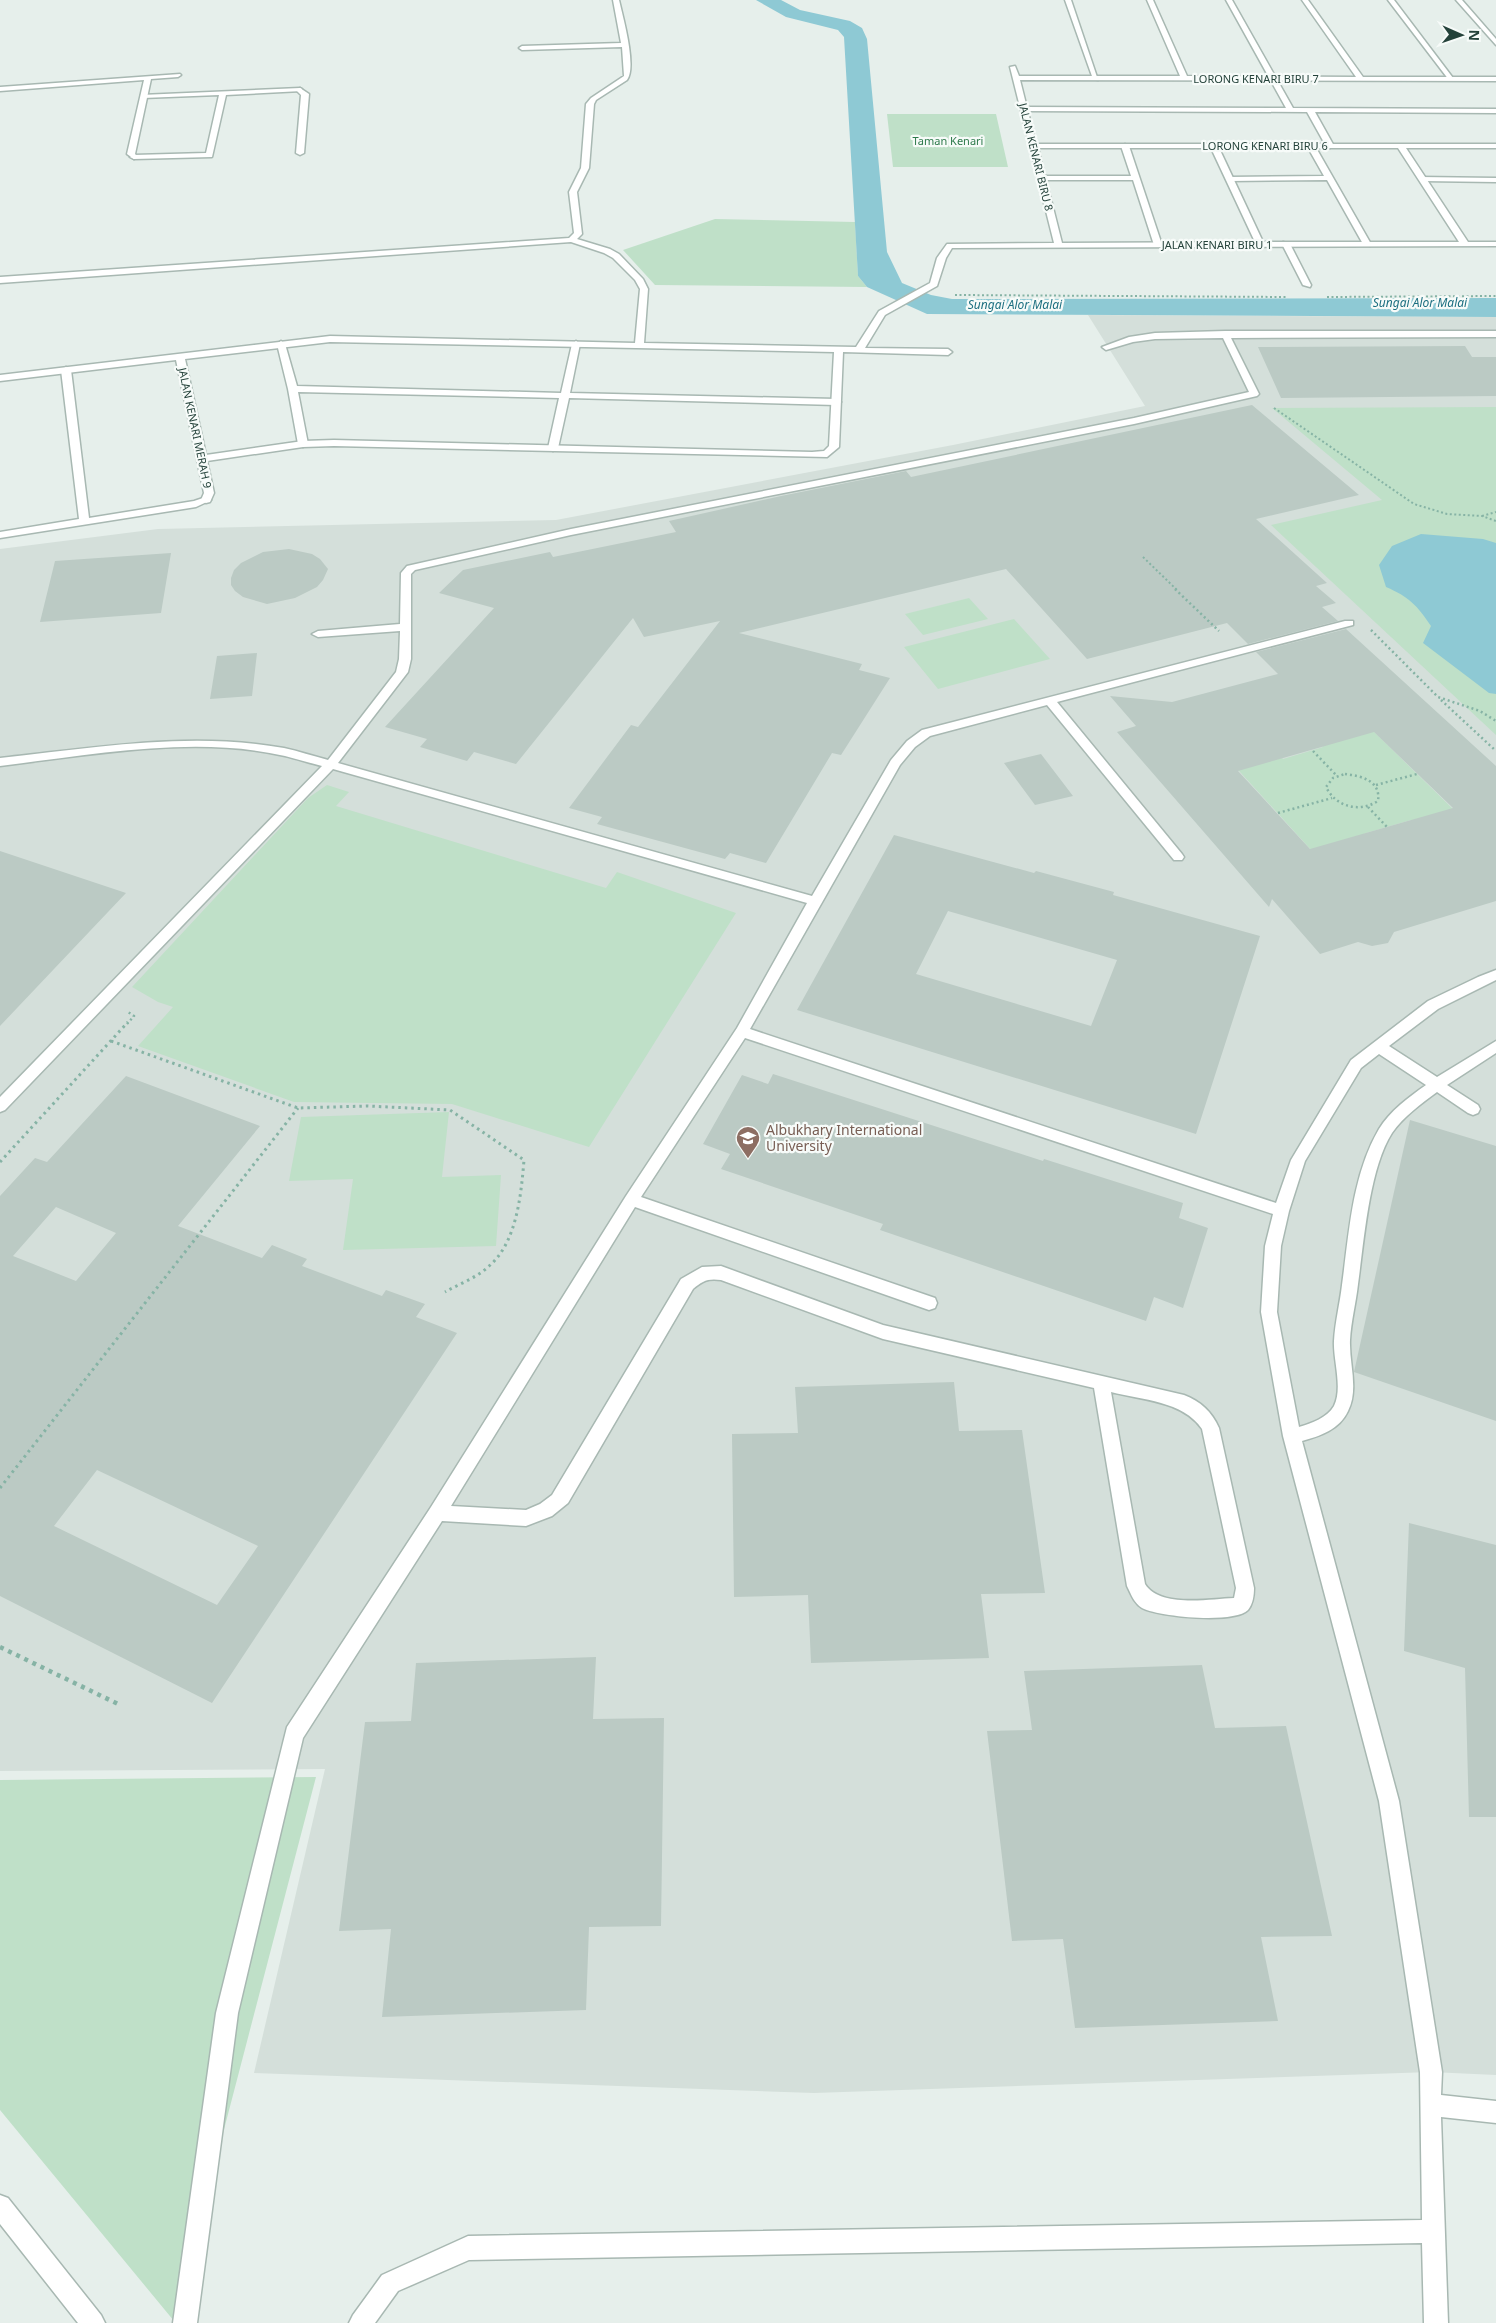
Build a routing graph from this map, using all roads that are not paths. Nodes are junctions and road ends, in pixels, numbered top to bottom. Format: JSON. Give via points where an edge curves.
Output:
{"nodes":[{"id":1,"x":616,"y":0,"type":"edge"},
{"id":2,"x":1068,"y":0,"type":"edge"},
{"id":3,"x":1150,"y":0,"type":"edge"},
{"id":4,"x":1229,"y":0,"type":"edge"},
{"id":5,"x":1305,"y":0,"type":"edge"},
{"id":6,"x":1391,"y":0,"type":"edge"},
{"id":7,"x":1459,"y":0,"type":"edge"},
{"id":8,"x":1496,"y":44,"type":"edge"},
{"id":9,"x":625,"y":45,"type":"junction"},
{"id":10,"x":522,"y":48,"type":"dead end"},
{"id":11,"x":1013,"y":68,"type":"dead end"},
{"id":12,"x":178,"y":75,"type":"dead end"},
{"id":13,"x":148,"y":77,"type":"junction"},
{"id":14,"x":1016,"y":78,"type":"junction"},
{"id":15,"x":1096,"y":79,"type":"junction"},
{"id":16,"x":1185,"y":79,"type":"junction"},
{"id":17,"x":1451,"y":79,"type":"junction"},
{"id":18,"x":1496,"y":79,"type":"edge"},
{"id":19,"x":1274,"y":80,"type":"junction"},
{"id":20,"x":1362,"y":80,"type":"junction"},
{"id":21,"x":0,"y":89,"type":"edge"},
{"id":22,"x":223,"y":92,"type":"junction"},
{"id":23,"x":144,"y":96,"type":"junction"},
{"id":24,"x":1024,"y":109,"type":"junction"},
{"id":25,"x":1291,"y":110,"type":"junction"},
{"id":26,"x":1309,"y":110,"type":"junction"},
{"id":27,"x":1496,"y":110,"type":"edge"},
{"id":28,"x":1034,"y":146,"type":"junction"},
{"id":29,"x":1125,"y":146,"type":"junction"},
{"id":30,"x":1214,"y":146,"type":"junction"},
{"id":31,"x":1311,"y":146,"type":"junction"},
{"id":32,"x":1330,"y":146,"type":"junction"},
{"id":33,"x":1401,"y":147,"type":"junction"},
{"id":34,"x":1495,"y":147,"type":"edge"},
{"id":35,"x":300,"y":153,"type":"dead end"},
{"id":36,"x":1041,"y":178,"type":"junction"},
{"id":37,"x":1135,"y":178,"type":"junction"},
{"id":38,"x":1330,"y":178,"type":"junction"},
{"id":39,"x":1230,"y":179,"type":"junction"},
{"id":40,"x":1423,"y":179,"type":"junction"},
{"id":41,"x":1496,"y":180,"type":"edge"},
{"id":42,"x":571,"y":240,"type":"junction"},
{"id":43,"x":1260,"y":244,"type":"junction"},
{"id":44,"x":1286,"y":244,"type":"junction"},
{"id":45,"x":1367,"y":244,"type":"junction"},
{"id":46,"x":1465,"y":244,"type":"junction"},
{"id":47,"x":1496,"y":244,"type":"edge"},
{"id":48,"x":1158,"y":245,"type":"junction"},
{"id":49,"x":1059,"y":246,"type":"junction"},
{"id":50,"x":0,"y":280,"type":"edge"},
{"id":51,"x":1307,"y":285,"type":"dead end"},
{"id":52,"x":1225,"y":334,"type":"junction"},
{"id":53,"x":1496,"y":334,"type":"edge"},
{"id":54,"x":281,"y":344,"type":"junction"},
{"id":55,"x":576,"y":344,"type":"junction"},
{"id":56,"x":638,"y":346,"type":"junction"},
{"id":57,"x":1106,"y":347,"type":"dead end"},
{"id":58,"x":839,"y":350,"type":"junction"},
{"id":59,"x":859,"y":350,"type":"junction"},
{"id":60,"x":948,"y":352,"type":"dead end"},
{"id":61,"x":180,"y":356,"type":"junction"},
{"id":62,"x":66,"y":370,"type":"junction"},
{"id":63,"x":0,"y":378,"type":"edge"},
{"id":64,"x":293,"y":389,"type":"junction"},
{"id":65,"x":564,"y":396,"type":"junction"},
{"id":66,"x":836,"y":402,"type":"junction"},
{"id":67,"x":303,"y":444,"type":"junction"},
{"id":68,"x":553,"y":448,"type":"junction"},
{"id":69,"x":202,"y":460,"type":"junction"},
{"id":70,"x":84,"y":522,"type":"junction"},
{"id":71,"x":0,"y":535,"type":"edge"},
{"id":72,"x":1349,"y":623,"type":"road end"},
{"id":73,"x":404,"y":627,"type":"junction"},
{"id":74,"x":318,"y":634,"type":"dead end"},
{"id":75,"x":1050,"y":701,"type":"junction"},
{"id":76,"x":0,"y":762,"type":"edge"},
{"id":77,"x":330,"y":765,"type":"junction"},
{"id":78,"x":1178,"y":857,"type":"dead end"},
{"id":79,"x":815,"y":901,"type":"junction"},
{"id":80,"x":1496,"y":976,"type":"edge"},
{"id":81,"x":742,"y":1032,"type":"junction"},
{"id":82,"x":1496,"y":1046,"type":"edge"},
{"id":83,"x":1380,"y":1047,"type":"junction"},
{"id":84,"x":1439,"y":1085,"type":"junction"},
{"id":85,"x":0,"y":1106,"type":"edge"},
{"id":86,"x":1473,"y":1109,"type":"dead end"},
{"id":87,"x":631,"y":1200,"type":"junction"},
{"id":88,"x":1281,"y":1211,"type":"junction"},
{"id":89,"x":929,"y":1303,"type":"dead end"},
{"id":90,"x":1101,"y":1382,"type":"junction"},
{"id":91,"x":1292,"y":1436,"type":"junction"},
{"id":92,"x":437,"y":1513,"type":"junction"},
{"id":93,"x":1430,"y":2105,"type":"junction"},
{"id":94,"x":1496,"y":2112,"type":"edge"},
{"id":95,"x":0,"y":2206,"type":"edge"},
{"id":96,"x":1433,"y":2231,"type":"junction"},
{"id":97,"x":92,"y":2323,"type":"edge"},
{"id":98,"x":185,"y":2323,"type":"edge"},
{"id":99,"x":361,"y":2323,"type":"edge"},
{"id":100,"x":1436,"y":2323,"type":"edge"}],
"edges":[{"from":1,"to":9,"type":"street"},
{"from":2,"to":15,"type":"street"},
{"from":3,"to":16,"type":"street"},
{"from":4,"to":19,"type":"street"},
{"from":5,"to":20,"type":"street"},
{"from":6,"to":17,"type":"street"},
{"from":7,"to":8,"type":"street"},
{"from":9,"to":10,"type":"street"},
{"from":9,"to":42,"type":"street","via":[[625,80],[590,104],[585,168],[573,192],[578,234]]},
{"from":11,"to":14,"type":"street","name":"JALAN KENARI BIRU 8"},
{"from":12,"to":13,"type":"street"},
{"from":13,"to":21,"type":"street"},
{"from":13,"to":23,"type":"street"},
{"from":14,"to":15,"type":"street","name":"LORONG KENARI BIRU 7"},
{"from":14,"to":24,"type":"street","name":"JALAN KENARI BIRU 8"},
{"from":15,"to":16,"type":"street","name":"LORONG KENARI BIRU 7"},
{"from":16,"to":19,"type":"street","name":"LORONG KENARI BIRU 7"},
{"from":17,"to":18,"type":"street","name":"LORONG KENARI BIRU 7"},
{"from":17,"to":20,"type":"street","name":"LORONG KENARI BIRU 7"},
{"from":19,"to":20,"type":"street","name":"LORONG KENARI BIRU 7"},
{"from":19,"to":25,"type":"street"},
{"from":22,"to":23,"type":"street"},
{"from":22,"to":23,"type":"street","via":[[209,155],[134,157],[131,154]]},
{"from":22,"to":35,"type":"street","via":[[300,90],[306,94]]},
{"from":24,"to":25,"type":"street"},
{"from":24,"to":28,"type":"street","name":"JALAN KENARI BIRU 8"},
{"from":25,"to":26,"type":"street"},
{"from":26,"to":27,"type":"street"},
{"from":26,"to":32,"type":"street"},
{"from":28,"to":29,"type":"street","name":"LORONG KENARI BIRU 6"},
{"from":28,"to":36,"type":"street","name":"JALAN KENARI BIRU 8"},
{"from":29,"to":30,"type":"street","name":"LORONG KENARI BIRU 6"},
{"from":29,"to":37,"type":"street"},
{"from":30,"to":31,"type":"street","name":"LORONG KENARI BIRU 6"},
{"from":30,"to":39,"type":"street"},
{"from":31,"to":32,"type":"street","name":"LORONG KENARI BIRU 6"},
{"from":31,"to":38,"type":"street"},
{"from":32,"to":33,"type":"street","name":"LORONG KENARI BIRU 6"},
{"from":33,"to":34,"type":"street","name":"LORONG KENARI BIRU 6"},
{"from":33,"to":40,"type":"street"},
{"from":36,"to":37,"type":"street"},
{"from":36,"to":49,"type":"street","name":"JALAN KENARI BIRU 8"},
{"from":37,"to":48,"type":"street"},
{"from":38,"to":39,"type":"street"},
{"from":38,"to":45,"type":"street"},
{"from":39,"to":43,"type":"street"},
{"from":40,"to":41,"type":"street"},
{"from":40,"to":46,"type":"street"},
{"from":42,"to":50,"type":"street"},
{"from":42,"to":56,"type":"street","via":[[612,253],[639,279],[644,289]]},
{"from":43,"to":44,"type":"street","name":"JALAN KENARI BIRU 1"},
{"from":43,"to":48,"type":"street","name":"JALAN KENARI BIRU 1"},
{"from":44,"to":45,"type":"street","name":"JALAN KENARI BIRU 1"},
{"from":44,"to":51,"type":"street"},
{"from":45,"to":46,"type":"street","name":"JALAN KENARI BIRU 1"},
{"from":46,"to":47,"type":"street","name":"JALAN KENARI BIRU 1"},
{"from":48,"to":49,"type":"street","name":"JALAN KENARI BIRU 1"},
{"from":49,"to":59,"type":"street","name":"JALAN KENARI BIRU 1","via":[[947,248],[931,286],[882,313]]},
{"from":52,"to":53,"type":"street"},
{"from":52,"to":57,"type":"street","via":[[1143,337]]},
{"from":52,"to":73,"type":"street","via":[[1254,394],[418,565],[406,573]]},
{"from":54,"to":55,"type":"street","via":[[330,339]]},
{"from":54,"to":61,"type":"street"},
{"from":54,"to":64,"type":"street"},
{"from":55,"to":56,"type":"street"},
{"from":55,"to":65,"type":"street"},
{"from":56,"to":58,"type":"street"},
{"from":58,"to":59,"type":"street"},
{"from":58,"to":66,"type":"street"},
{"from":59,"to":60,"type":"street"},
{"from":61,"to":62,"type":"street"},
{"from":61,"to":69,"type":"street","name":"JALAN KENARI MERAH 9"},
{"from":62,"to":63,"type":"street"},
{"from":62,"to":70,"type":"street"},
{"from":64,"to":65,"type":"street"},
{"from":64,"to":67,"type":"street"},
{"from":65,"to":66,"type":"street"},
{"from":65,"to":68,"type":"street"},
{"from":66,"to":68,"type":"street","via":[[834,447],[827,454]]},
{"from":67,"to":68,"type":"street"},
{"from":67,"to":69,"type":"street"},
{"from":69,"to":70,"type":"street","name":"JALAN KENARI MERAH 9","via":[[209,493],[206,500]]},
{"from":70,"to":71,"type":"street"},
{"from":72,"to":75,"type":"street"},
{"from":73,"to":74,"type":"street"},
{"from":73,"to":77,"type":"street","via":[[402,672]]},
{"from":75,"to":78,"type":"street"},
{"from":75,"to":79,"type":"street","via":[[926,733],[911,744],[895,762]]},
{"from":76,"to":77,"type":"street","via":[[211,743],[260,747]]},
{"from":77,"to":79,"type":"street"},
{"from":77,"to":85,"type":"street"},
{"from":79,"to":81,"type":"street"},
{"from":80,"to":83,"type":"street","via":[[1433,1005]]},
{"from":81,"to":87,"type":"street"},
{"from":81,"to":88,"type":"street"},
{"from":82,"to":84,"type":"street"},
{"from":83,"to":84,"type":"street"},
{"from":83,"to":88,"type":"street","via":[[1356,1064],[1298,1160]]},
{"from":84,"to":86,"type":"street"},
{"from":84,"to":91,"type":"street","via":[[1397,1117],[1386,1130],[1374,1159],[1359,1224],[1342,1347],[1346,1396],[1336,1416],[1318,1430]]},
{"from":87,"to":89,"type":"street"},
{"from":87,"to":92,"type":"street"},
{"from":88,"to":91,"type":"street","via":[[1273,1246],[1269,1312]]},
{"from":90,"to":90,"type":"street","via":[[1184,1402],[1205,1416],[1211,1428],[1245,1588],[1242,1605],[1160,1607],[1142,1596],[1136,1586]]},
{"from":90,"to":92,"type":"street","via":[[883,1332],[721,1273],[702,1273],[687,1284],[562,1497],[551,1508],[526,1518]]},
{"from":91,"to":93,"type":"street","via":[[1389,1801],[1431,2072]]},
{"from":92,"to":98,"type":"street","via":[[294,1734],[227,2014]]},
{"from":93,"to":94,"type":"street"},
{"from":93,"to":96,"type":"street"},
{"from":95,"to":97,"type":"street"},
{"from":96,"to":99,"type":"street","via":[[468,2248],[390,2282]]},
{"from":96,"to":100,"type":"street"}]}
